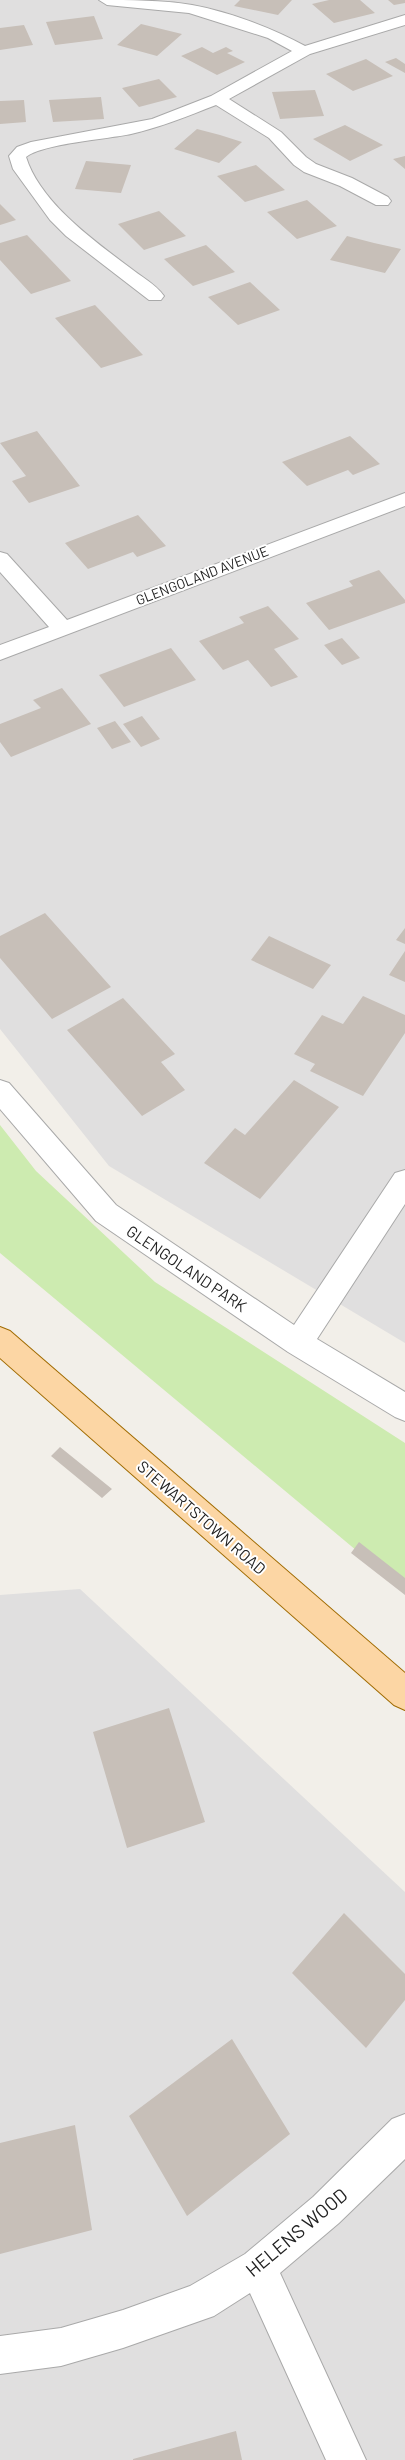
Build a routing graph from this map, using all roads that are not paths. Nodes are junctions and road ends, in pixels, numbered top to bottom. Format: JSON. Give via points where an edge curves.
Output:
{"nodes":[{"id":1,"x":107,"y":0,"type":"edge"},
{"id":2,"x":405,"y":20,"type":"edge"},
{"id":3,"x":304,"y":51,"type":"junction"},
{"id":4,"x":217,"y":99,"type":"junction"},
{"id":5,"x":382,"y":201,"type":"dead end"},
{"id":6,"x":155,"y":296,"type":"dead end"},
{"id":7,"x":405,"y":499,"type":"edge"},
{"id":8,"x":0,"y":559,"type":"edge"},
{"id":9,"x":62,"y":628,"type":"junction"},
{"id":10,"x":0,"y":653,"type":"edge"},
{"id":11,"x":0,"y":1091,"type":"edge"},
{"id":12,"x":405,"y":1181,"type":"edge"},
{"id":13,"x":0,"y":1340,"type":"edge"},
{"id":14,"x":298,"y":1343,"type":"junction"},
{"id":15,"x":405,"y":1408,"type":"edge"},
{"id":16,"x":405,"y":1694,"type":"edge"},
{"id":17,"x":405,"y":2132,"type":"edge"},
{"id":18,"x":258,"y":2267,"type":"junction"},
{"id":19,"x":0,"y":2355,"type":"edge"},
{"id":20,"x":346,"y":2460,"type":"edge"}],
"edges":[{"from":1,"to":3,"type":"street","via":[[191,9],[273,35]]},
{"from":2,"to":3,"type":"street"},
{"from":3,"to":4,"type":"street"},
{"from":4,"to":5,"type":"street","via":[[275,135],[310,168]]},
{"from":4,"to":6,"type":"street","via":[[143,127],[69,138],[23,151],[17,156],[21,169],[56,216]]},
{"from":7,"to":9,"type":"street","name":"GLENGOLAND AVENUE"},
{"from":8,"to":9,"type":"street"},
{"from":9,"to":10,"type":"street","name":"GLENGOLAND AVENUE"},
{"from":11,"to":14,"type":"street","name":"GLENGOLAND PARK","via":[[106,1213]]},
{"from":12,"to":14,"type":"street"},
{"from":13,"to":16,"type":"main road","name":"STEWARTSTOWN ROAD"},
{"from":14,"to":15,"type":"street","name":"GLENGOLAND PARK"},
{"from":17,"to":18,"type":"street","name":"HELENS WOOD","via":[[326,2210]]},
{"from":18,"to":19,"type":"street","name":"HELENS WOOD","via":[[200,2302],[123,2329],[61,2347]]},
{"from":18,"to":20,"type":"street"}]}
